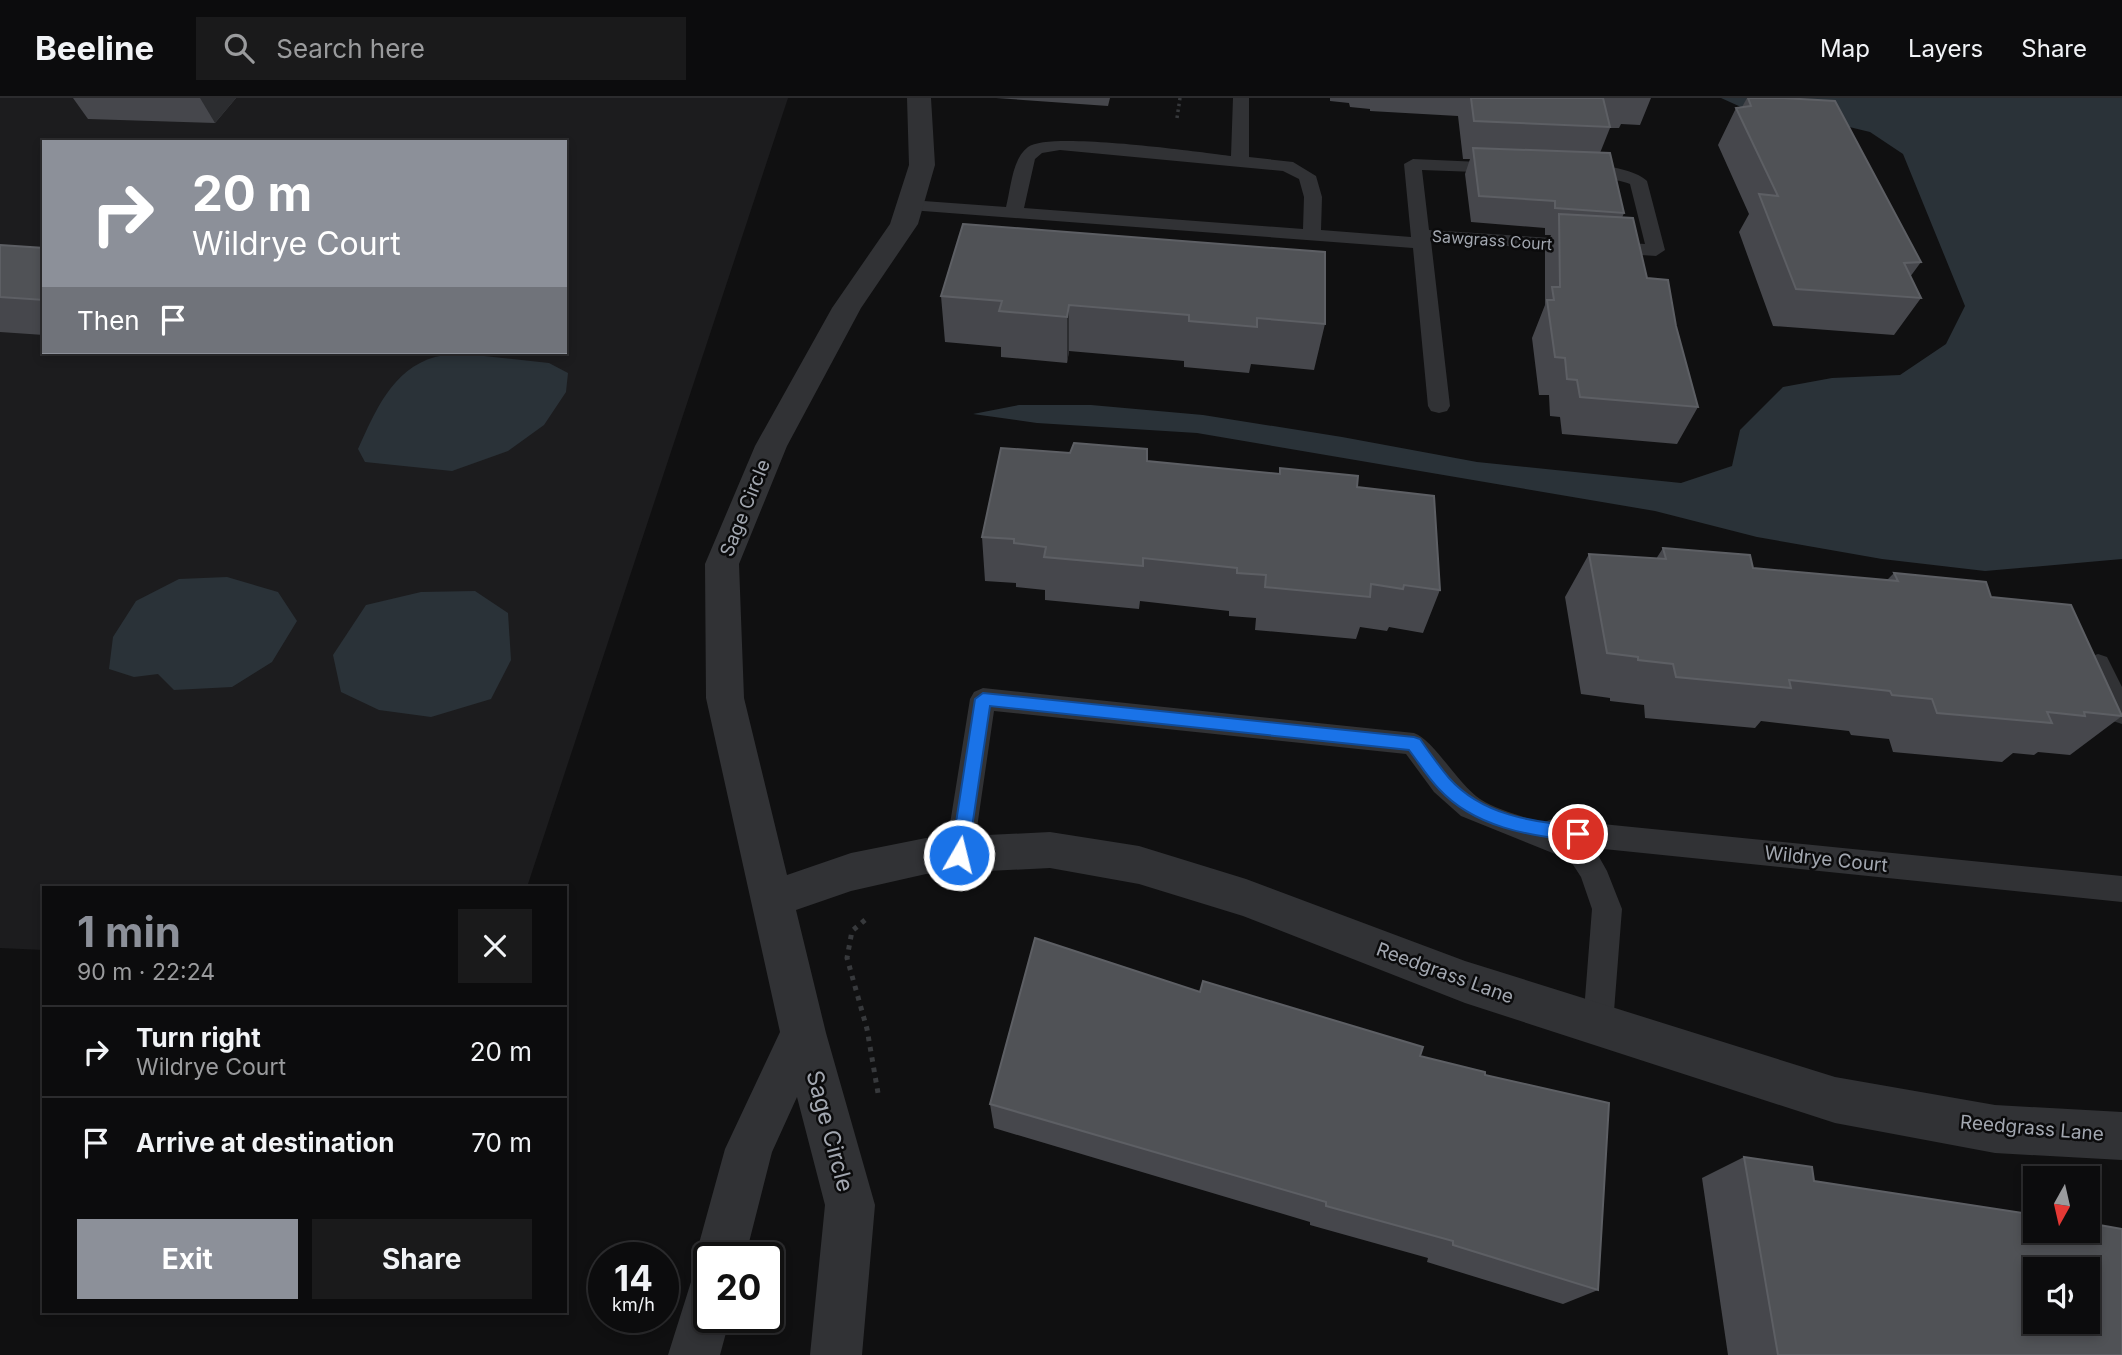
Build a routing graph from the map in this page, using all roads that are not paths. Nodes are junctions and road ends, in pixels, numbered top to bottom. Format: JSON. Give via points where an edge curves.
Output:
{"nodes":[{"id":1,"x":919,"y":98,"type":"edge"},
{"id":2,"x":1241,"y":98,"type":"edge"},
{"id":3,"x":1240,"y":162,"type":"junction"},
{"id":4,"x":1524,"y":169,"type":"edge"},
{"id":5,"x":1565,"y":171,"type":"edge"},
{"id":6,"x":910,"y":205,"type":"junction"},
{"id":7,"x":1014,"y":212,"type":"junction"},
{"id":8,"x":1312,"y":235,"type":"junction"},
{"id":9,"x":1421,"y":239,"type":"junction"},
{"id":10,"x":1439,"y":407,"type":"dead end"},
{"id":11,"x":2098,"y":664,"type":"edge"},
{"id":12,"x":2122,"y":713,"type":"edge"},
{"id":13,"x":1530,"y":829,"type":"junction"},
{"id":14,"x":959,"y":855,"type":"junction"},
{"id":15,"x":2122,"y":889,"type":"edge"},
{"id":16,"x":772,"y":899,"type":"junction"},
{"id":17,"x":1598,"y":1024,"type":"junction"},
{"id":18,"x":803,"y":1033,"type":"junction"},
{"id":19,"x":2122,"y":1136,"type":"edge"},
{"id":20,"x":724,"y":1242,"type":"edge"},
{"id":21,"x":700,"y":1333,"type":"edge"},
{"id":22,"x":694,"y":1355,"type":"edge"},
{"id":23,"x":836,"y":1355,"type":"edge"}],
"edges":[{"from":1,"to":6,"type":"street","name":"Sage Circle","via":[[922,165]]},
{"from":2,"to":3,"type":"lane"},
{"from":3,"to":7,"type":"lane","via":[[1060,145],[1036,149],[1027,158]]},
{"from":3,"to":8,"type":"lane","via":[[1287,166],[1307,176],[1313,197]]},
{"from":4,"to":9,"type":"lane","name":"Sawgrass Court","via":[[1413,164]]},
{"from":5,"to":9,"type":"lane","name":"Sawgrass Court","via":[[1621,173],[1637,181],[1656,250]]},
{"from":6,"to":7,"type":"lane","name":"Sawgrass Court"},
{"from":6,"to":16,"type":"street","name":"Sage Circle","via":[[904,224],[847,308],[771,446],[722,564],[725,698]]},
{"from":7,"to":8,"type":"lane","name":"Sawgrass Court"},
{"from":8,"to":9,"type":"lane","name":"Sawgrass Court"},
{"from":9,"to":10,"type":"lane","name":"Sawgrass Court"},
{"from":11,"to":12,"type":"lane"},
{"from":13,"to":14,"type":"lane","name":"Wildrye Court","via":[[1471,807],[1444,784],[1414,744],[983,699]]},
{"from":13,"to":15,"type":"lane","name":"Wildrye Court"},
{"from":13,"to":17,"type":"lane","name":"Wildrye Court","via":[[1580,851],[1607,909]]},
{"from":14,"to":16,"type":"street","name":"Reedgrass Lane","via":[[926,856],[864,869]]},
{"from":14,"to":17,"type":"street","name":"Reedgrass Lane","via":[[1050,850],[1139,865],[1246,898],[1465,982]]},
{"from":16,"to":18,"type":"street","name":"Sage Circle"},
{"from":17,"to":19,"type":"street","name":"Reedgrass Lane","via":[[1835,1100],[1995,1129]]},
{"from":18,"to":20,"type":"street","name":"Sage Circle","via":[[749,1149]]},
{"from":18,"to":23,"type":"street","name":"Sage Circle","via":[[850,1205]]},
{"from":21,"to":22,"type":"street"}]}
